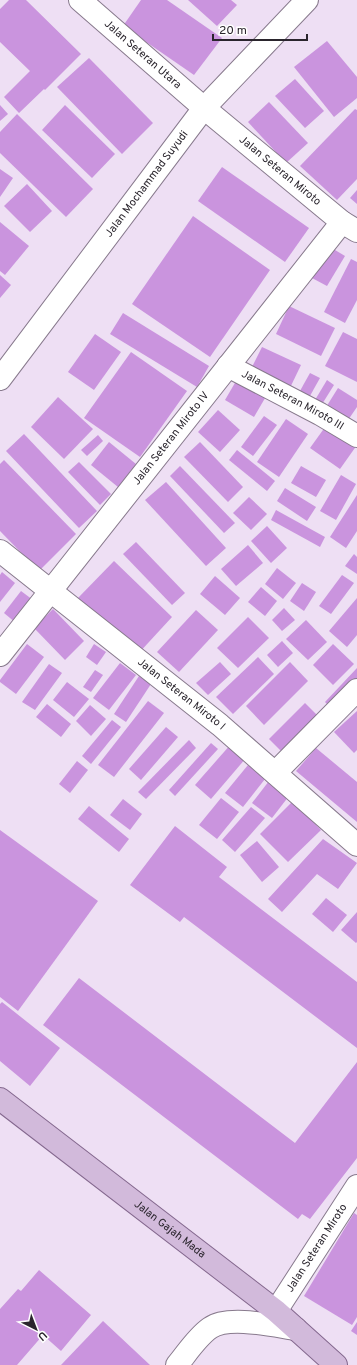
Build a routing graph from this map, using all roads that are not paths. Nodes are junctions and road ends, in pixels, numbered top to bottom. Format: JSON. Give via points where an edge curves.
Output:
{"nodes":[{"id":1,"x":80,"y":0,"type":"edge"},
{"id":2,"x":307,"y":0,"type":"edge"},
{"id":3,"x":204,"y":108,"type":"junction"},
{"id":4,"x":349,"y":226,"type":"edge"},
{"id":5,"x":228,"y":366,"type":"junction"},
{"id":6,"x":0,"y":378,"type":"edge"},
{"id":7,"x":357,"y":436,"type":"edge"},
{"id":8,"x":0,"y":550,"type":"edge"},
{"id":9,"x":50,"y":592,"type":"junction"},
{"id":10,"x":0,"y":655,"type":"edge"},
{"id":11,"x":357,"y":690,"type":"edge"},
{"id":12,"x":275,"y":773,"type":"junction"},
{"id":13,"x":357,"y":845,"type":"edge"},
{"id":14,"x":0,"y":1099,"type":"edge"},
{"id":15,"x":357,"y":1186,"type":"edge"},
{"id":16,"x":276,"y":1311,"type":"junction"},
{"id":17,"x":296,"y":1329,"type":"junction"},
{"id":18,"x":177,"y":1365,"type":"edge"},
{"id":19,"x":336,"y":1365,"type":"edge"}],
"edges":[{"from":1,"to":3,"type":"street","name":"Jalan Seteran Utara"},
{"from":2,"to":3,"type":"street","name":"Jalan Mochammad Suyudi"},
{"from":3,"to":4,"type":"street","name":"Jalan Seteran Miroto"},
{"from":3,"to":6,"type":"street","name":"Jalan Mochammad Suyudi"},
{"from":4,"to":5,"type":"street","name":"Jalan Seteran Miroto IV"},
{"from":5,"to":7,"type":"street","name":"Jalan Seteran Miroto III"},
{"from":5,"to":9,"type":"street","name":"Jalan Seteran Miroto IV"},
{"from":8,"to":9,"type":"street","name":"Jalan Seteran Miroto I"},
{"from":9,"to":10,"type":"street","name":"Jalan Seteran Miroto IV"},
{"from":9,"to":12,"type":"street","name":"Jalan Seteran Miroto I","via":[[220,725]]},
{"from":11,"to":12,"type":"street"},
{"from":12,"to":13,"type":"street","name":"Jalan Seteran Miroto I"},
{"from":14,"to":16,"type":"main road","name":"Jalan Gajah Mada"},
{"from":15,"to":16,"type":"street","name":"Jalan Seteran Miroto"},
{"from":16,"to":17,"type":"main road","name":"Jalan Gajah Mada"},
{"from":17,"to":18,"type":"street","via":[[223,1322],[203,1334]]},
{"from":17,"to":19,"type":"main road","name":"Jalan Gajah Mada"}]}
